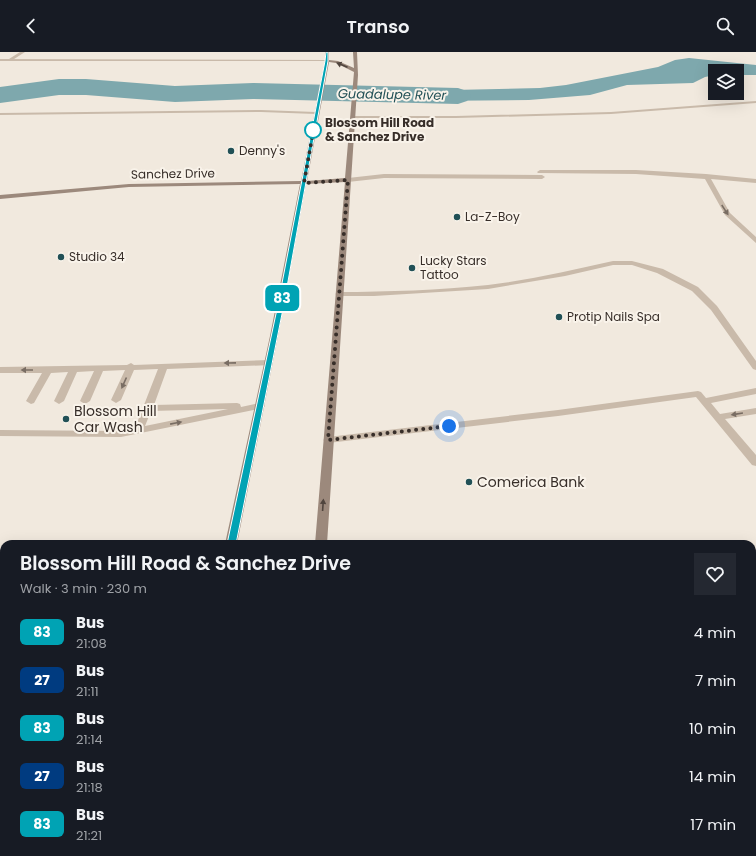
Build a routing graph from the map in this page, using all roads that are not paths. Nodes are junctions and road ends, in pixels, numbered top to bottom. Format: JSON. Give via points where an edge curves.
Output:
{"nodes":[{"id":1,"x":23,"y":52,"type":"edge"},
{"id":2,"x":327,"y":52,"type":"edge"},
{"id":3,"x":355,"y":52,"type":"edge"},
{"id":4,"x":0,"y":60,"type":"edge"},
{"id":5,"x":10,"y":60,"type":"junction"},
{"id":6,"x":327,"y":61,"type":"junction"},
{"id":7,"x":356,"y":73,"type":"junction"},
{"id":8,"x":756,"y":102,"type":"edge"},
{"id":9,"x":316,"y":110,"type":"junction"},
{"id":10,"x":0,"y":114,"type":"edge"},
{"id":11,"x":352,"y":117,"type":"junction"},
{"id":12,"x":706,"y":176,"type":"junction"},
{"id":13,"x":348,"y":180,"type":"junction"},
{"id":14,"x":756,"y":181,"type":"edge"},
{"id":15,"x":304,"y":183,"type":"junction"},
{"id":16,"x":0,"y":197,"type":"edge"},
{"id":17,"x":756,"y":241,"type":"edge"},
{"id":18,"x":340,"y":294,"type":"junction"},
{"id":19,"x":269,"y":363,"type":"junction"},
{"id":20,"x":132,"y":366,"type":"junction"},
{"id":21,"x":164,"y":366,"type":"junction"},
{"id":22,"x":756,"y":367,"type":"edge"},
{"id":23,"x":100,"y":368,"type":"junction"},
{"id":24,"x":74,"y":369,"type":"junction"},
{"id":25,"x":0,"y":370,"type":"edge"},
{"id":26,"x":48,"y":370,"type":"junction"},
{"id":27,"x":756,"y":391,"type":"edge"},
{"id":28,"x":59,"y":400,"type":"dead end"},
{"id":29,"x":116,"y":400,"type":"dead end"},
{"id":30,"x":31,"y":401,"type":"dead end"},
{"id":31,"x":85,"y":401,"type":"dead end"},
{"id":32,"x":704,"y":401,"type":"junction"},
{"id":33,"x":260,"y":406,"type":"junction"},
{"id":34,"x":148,"y":408,"type":"junction"},
{"id":35,"x":756,"y":411,"type":"edge"},
{"id":36,"x":718,"y":417,"type":"junction"},
{"id":37,"x":138,"y":431,"type":"junction"},
{"id":38,"x":0,"y":434,"type":"edge"},
{"id":39,"x":328,"y":440,"type":"junction"},
{"id":40,"x":756,"y":462,"type":"edge"},
{"id":41,"x":233,"y":540,"type":"edge"},
{"id":42,"x":321,"y":540,"type":"edge"}],
"edges":[{"from":1,"to":5,"type":"street"},
{"from":2,"to":6,"type":"main road"},
{"from":3,"to":7,"type":"main road"},
{"from":4,"to":5,"type":"street"},
{"from":5,"to":6,"type":"street"},
{"from":7,"to":6,"type":"main road","one_way":true,"via":[[337,62]]},
{"from":6,"to":9,"type":"main road"},
{"from":7,"to":11,"type":"main road"},
{"from":8,"to":11,"type":"street","via":[[611,113]]},
{"from":9,"to":10,"type":"street"},
{"from":9,"to":15,"type":"main road"},
{"from":11,"to":13,"type":"main road"},
{"from":12,"to":13,"type":"street","via":[[636,172],[384,176]]},
{"from":12,"to":14,"type":"street"},
{"from":12,"to":17,"type":"street","one_way":true,"via":[[727,214]]},
{"from":13,"to":15,"type":"main road","name":"Sanchez Drive"},
{"from":13,"to":18,"type":"main road"},
{"from":15,"to":16,"type":"main road","name":"Sanchez Drive","via":[[140,185]]},
{"from":15,"to":19,"type":"main road"},
{"from":18,"to":22,"type":"street","via":[[488,288],[613,263],[632,263],[660,271],[695,289],[714,308]]},
{"from":18,"to":39,"type":"main road"},
{"from":19,"to":21,"type":"street","one_way":true},
{"from":19,"to":33,"type":"main road"},
{"from":20,"to":21,"type":"street"},
{"from":20,"to":23,"type":"street"},
{"from":20,"to":29,"type":"street","one_way":true},
{"from":21,"to":34,"type":"street"},
{"from":23,"to":24,"type":"street"},
{"from":23,"to":31,"type":"street"},
{"from":24,"to":26,"type":"street"},
{"from":24,"to":28,"type":"street"},
{"from":26,"to":25,"type":"street","one_way":true},
{"from":26,"to":30,"type":"street"},
{"from":27,"to":32,"type":"street"},
{"from":32,"to":36,"type":"street"},
{"from":32,"to":39,"type":"street","via":[[698,394]]},
{"from":33,"to":34,"type":"street"},
{"from":37,"to":33,"type":"street","one_way":true},
{"from":33,"to":41,"type":"main road"},
{"from":34,"to":37,"type":"street"},
{"from":35,"to":36,"type":"street","one_way":true},
{"from":36,"to":40,"type":"street"},
{"from":37,"to":38,"type":"street","via":[[121,434],[102,430],[15,430]]},
{"from":42,"to":39,"type":"main road","one_way":true}]}
